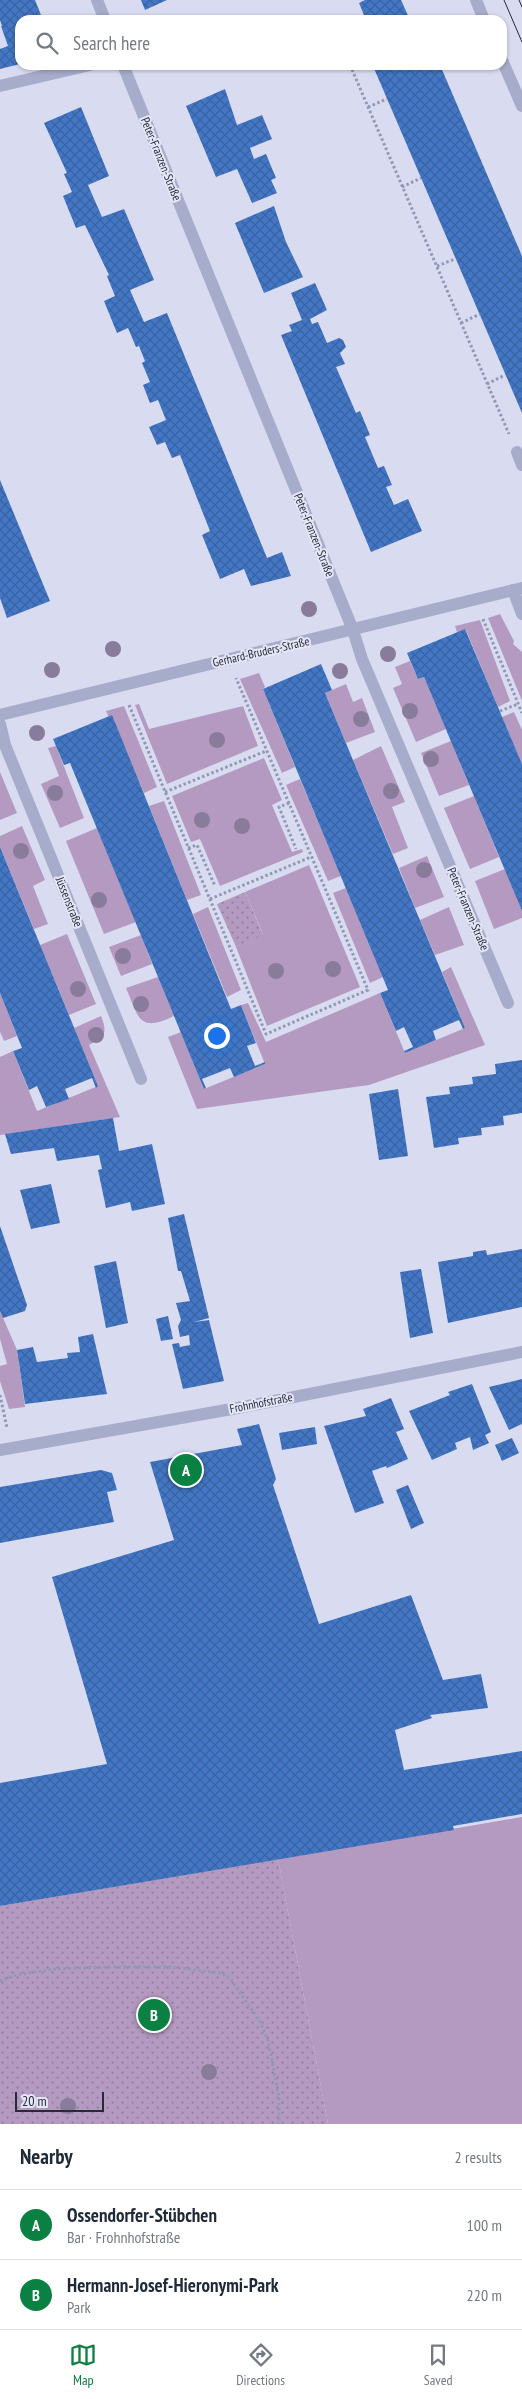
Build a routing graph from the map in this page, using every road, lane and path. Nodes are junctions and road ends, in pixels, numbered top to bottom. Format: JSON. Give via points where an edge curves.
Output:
{"nodes":[{"id":1,"x":97,"y":0,"type":"edge"},
{"id":2,"x":476,"y":0,"type":"edge"},
{"id":3,"x":103,"y":15,"type":"edge"},
{"id":4,"x":482,"y":15,"type":"edge"},
{"id":5,"x":69,"y":70,"type":"edge"},
{"id":6,"x":125,"y":70,"type":"edge"},
{"id":7,"x":352,"y":70,"type":"edge"},
{"id":8,"x":506,"y":70,"type":"edge"},
{"id":9,"x":0,"y":86,"type":"edge"},
{"id":10,"x":387,"y":99,"type":"dead end"},
{"id":11,"x":522,"y":106,"type":"edge"},
{"id":12,"x":368,"y":107,"type":"junction"},
{"id":13,"x":421,"y":178,"type":"dead end"},
{"id":14,"x":402,"y":187,"type":"junction"},
{"id":15,"x":455,"y":259,"type":"dead end"},
{"id":16,"x":437,"y":266,"type":"junction"},
{"id":17,"x":480,"y":314,"type":"dead end"},
{"id":18,"x":461,"y":323,"type":"junction"},
{"id":19,"x":506,"y":375,"type":"dead end"},
{"id":20,"x":487,"y":384,"type":"junction"},
{"id":21,"x":517,"y":452,"type":"joint"},
{"id":22,"x":522,"y":465,"type":"edge"},
{"id":23,"x":517,"y":589,"type":"edge"},
{"id":24,"x":475,"y":600,"type":"junction"},
{"id":25,"x":522,"y":614,"type":"edge"},
{"id":26,"x":353,"y":630,"type":"junction"},
{"id":27,"x":230,"y":660,"type":"junction"},
{"id":28,"x":121,"y":686,"type":"junction"},
{"id":29,"x":518,"y":704,"type":"junction"},
{"id":30,"x":500,"y":712,"type":"dead end"},
{"id":31,"x":522,"y":713,"type":"edge"},
{"id":32,"x":0,"y":715,"type":"edge"},
{"id":33,"x":0,"y":724,"type":"edge"},
{"id":34,"x":266,"y":751,"type":"junction"},
{"id":35,"x":165,"y":792,"type":"junction"},
{"id":36,"x":288,"y":803,"type":"junction"},
{"id":37,"x":188,"y":848,"type":"junction"},
{"id":38,"x":296,"y":849,"type":"dead end"},
{"id":39,"x":311,"y":857,"type":"junction"},
{"id":40,"x":215,"y":886,"type":"dead end"},
{"id":41,"x":210,"y":899,"type":"junction"},
{"id":42,"x":508,"y":1003,"type":"dead end"},
{"id":43,"x":141,"y":1079,"type":"dead end"},
{"id":44,"x":522,"y":1352,"type":"edge"},
{"id":45,"x":0,"y":1395,"type":"edge"},
{"id":46,"x":5,"y":1449,"type":"edge"},
{"id":47,"x":0,"y":1981,"type":"edge"},
{"id":48,"x":279,"y":2124,"type":"edge"}],
"edges":[{"from":1,"to":3,"type":"street"},
{"from":2,"to":4,"type":"street"},
{"from":5,"to":9,"type":"street"},
{"from":6,"to":26,"type":"street","name":"Peter-Franzen-Straße"},
{"from":7,"to":12,"type":"path"},
{"from":8,"to":11,"type":"street"},
{"from":10,"to":12,"type":"path"},
{"from":12,"to":14,"type":"path"},
{"from":13,"to":14,"type":"path"},
{"from":14,"to":16,"type":"path"},
{"from":15,"to":16,"type":"path"},
{"from":16,"to":18,"type":"path"},
{"from":17,"to":18,"type":"path"},
{"from":18,"to":20,"type":"path"},
{"from":19,"to":20,"type":"path"},
{"from":20,"to":21,"type":"path"},
{"from":21,"to":22,"type":"street"},
{"from":23,"to":24,"type":"street","name":"Gerhard-Bruders-Straße"},
{"from":23,"to":25,"type":"street"},
{"from":24,"to":26,"type":"street","name":"Gerhard-Bruders-Straße"},
{"from":24,"to":29,"type":"path"},
{"from":26,"to":27,"type":"street","name":"Gerhard-Bruders-Straße"},
{"from":26,"to":42,"type":"street","name":"Peter-Franzen-Straße","via":[[366,668]]},
{"from":27,"to":28,"type":"street","name":"Gerhard-Bruders-Straße"},
{"from":27,"to":34,"type":"path"},
{"from":28,"to":32,"type":"street","name":"Gerhard-Bruders-Straße"},
{"from":28,"to":35,"type":"path"},
{"from":29,"to":30,"type":"path"},
{"from":29,"to":31,"type":"path"},
{"from":33,"to":43,"type":"street","name":"Jüssenstraße"},
{"from":34,"to":35,"type":"path"},
{"from":34,"to":36,"type":"path"},
{"from":35,"to":37,"type":"path"},
{"from":36,"to":38,"type":"path","via":[[279,807]]},
{"from":36,"to":39,"type":"path"},
{"from":37,"to":40,"type":"path","via":[[197,845]]},
{"from":37,"to":41,"type":"path"},
{"from":39,"to":41,"type":"path"},
{"from":39,"to":41,"type":"path","via":[[368,990],[266,1034]]},
{"from":44,"to":46,"type":"street","name":"Frohnhofstraße","via":[[243,1407]]},
{"from":45,"to":46,"type":"path"},
{"from":47,"to":48,"type":"path","via":[[16,1975],[56,1969],[109,1967],[171,1967],[220,1973],[230,1978],[259,2020],[268,2040],[279,2098]]}]}
